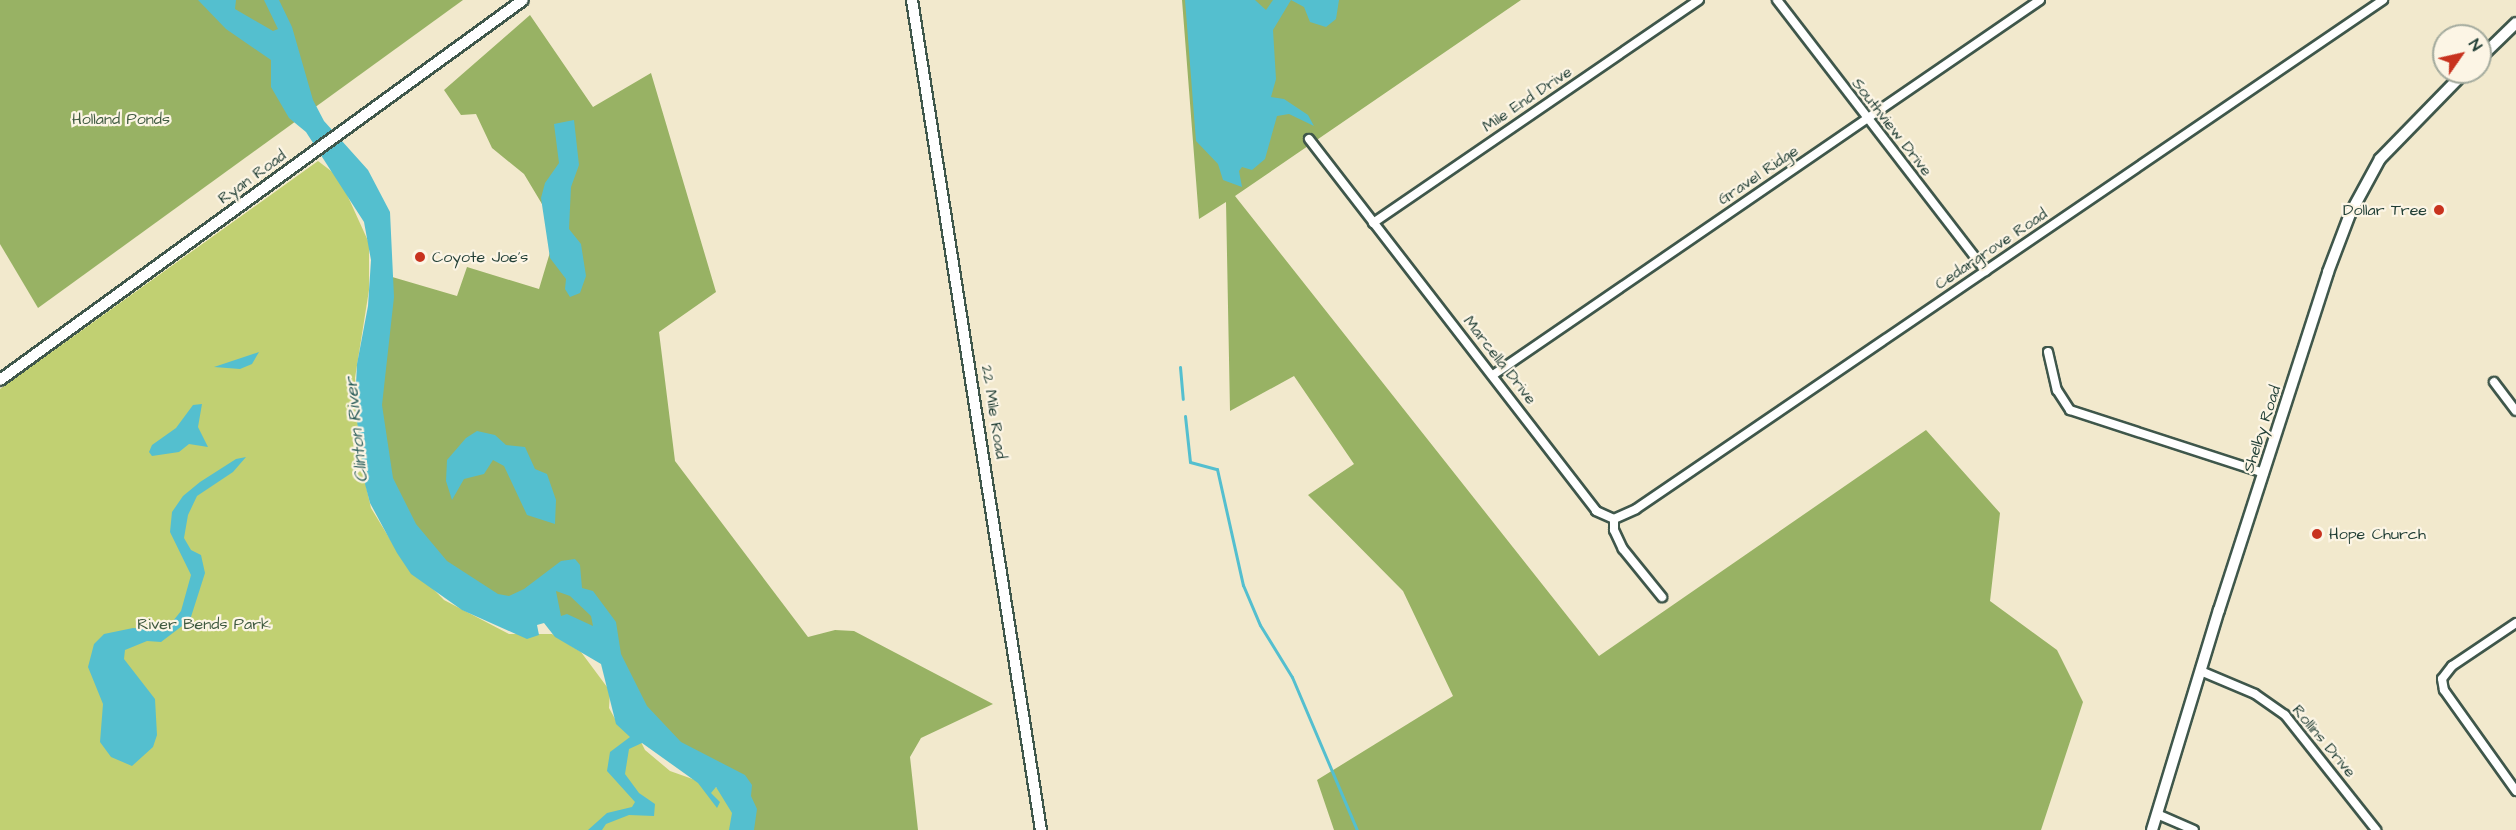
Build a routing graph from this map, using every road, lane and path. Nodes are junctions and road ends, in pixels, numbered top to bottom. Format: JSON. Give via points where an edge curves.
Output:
{"nodes":[{"id":1,"x":523,"y":0,"type":"edge"},
{"id":2,"x":912,"y":0,"type":"edge"},
{"id":3,"x":1699,"y":0,"type":"edge"},
{"id":4,"x":1777,"y":0,"type":"edge"},
{"id":5,"x":2040,"y":0,"type":"edge"},
{"id":6,"x":2383,"y":0,"type":"edge"},
{"id":7,"x":2516,"y":23,"type":"edge"},
{"id":8,"x":2492,"y":46,"type":"edge"},
{"id":9,"x":2453,"y":84,"type":"edge"},
{"id":10,"x":1866,"y":119,"type":"junction"},
{"id":11,"x":1309,"y":139,"type":"dead end"},
{"id":12,"x":1373,"y":223,"type":"junction"},
{"id":13,"x":1986,"y":271,"type":"junction"},
{"id":14,"x":2048,"y":352,"type":"dead end"},
{"id":15,"x":1492,"y":375,"type":"junction"},
{"id":16,"x":0,"y":380,"type":"edge"},
{"id":17,"x":2494,"y":382,"type":"dead end"},
{"id":18,"x":2516,"y":411,"type":"edge"},
{"id":19,"x":2264,"y":473,"type":"junction"},
{"id":20,"x":1614,"y":519,"type":"junction"},
{"id":21,"x":1662,"y":597,"type":"dead end"},
{"id":22,"x":2516,"y":623,"type":"edge"},
{"id":23,"x":2203,"y":672,"type":"junction"},
{"id":24,"x":2516,"y":791,"type":"edge"},
{"id":25,"x":2157,"y":814,"type":"junction"},
{"id":26,"x":1041,"y":830,"type":"edge"},
{"id":27,"x":2152,"y":830,"type":"edge"},
{"id":28,"x":2194,"y":830,"type":"edge"},
{"id":29,"x":2376,"y":830,"type":"edge"}],
"edges":[{"from":1,"to":16,"type":"street","name":"Ryan Road"},
{"from":2,"to":26,"type":"street","name":"22 Mile Road"},
{"from":3,"to":12,"type":"street","name":"Mile End Drive"},
{"from":4,"to":10,"type":"street","name":"Southview Drive"},
{"from":5,"to":10,"type":"street","name":"Gravel Ridge"},
{"from":6,"to":13,"type":"street","name":"Cedargrove Road"},
{"from":7,"to":8,"type":"street"},
{"from":9,"to":19,"type":"street","name":"Shelby Road","via":[[2396,141],[2357,198],[2328,272]]},
{"from":10,"to":13,"type":"street","name":"Southview Drive"},
{"from":10,"to":15,"type":"street","name":"Gravel Ridge"},
{"from":11,"to":12,"type":"street","name":"Marcella Drive"},
{"from":12,"to":15,"type":"street","name":"Marcella Drive"},
{"from":13,"to":20,"type":"street","name":"Cedargrove Road","via":[[1636,509]]},
{"from":14,"to":19,"type":"street","via":[[2057,390],[2070,410]]},
{"from":15,"to":20,"type":"street","name":"Marcella Drive","via":[[1596,511]]},
{"from":17,"to":18,"type":"street"},
{"from":19,"to":23,"type":"street","name":"Shelby Road"},
{"from":20,"to":21,"type":"street","via":[[1614,530],[1623,549]]},
{"from":22,"to":24,"type":"street","via":[[2446,670],[2442,679],[2444,690]]},
{"from":23,"to":25,"type":"street","name":"Shelby Road"},
{"from":23,"to":29,"type":"street","name":"Rollins Drive","via":[[2255,694],[2285,715]]},
{"from":25,"to":27,"type":"street","name":"Shelby Road"},
{"from":25,"to":28,"type":"street"}]}
